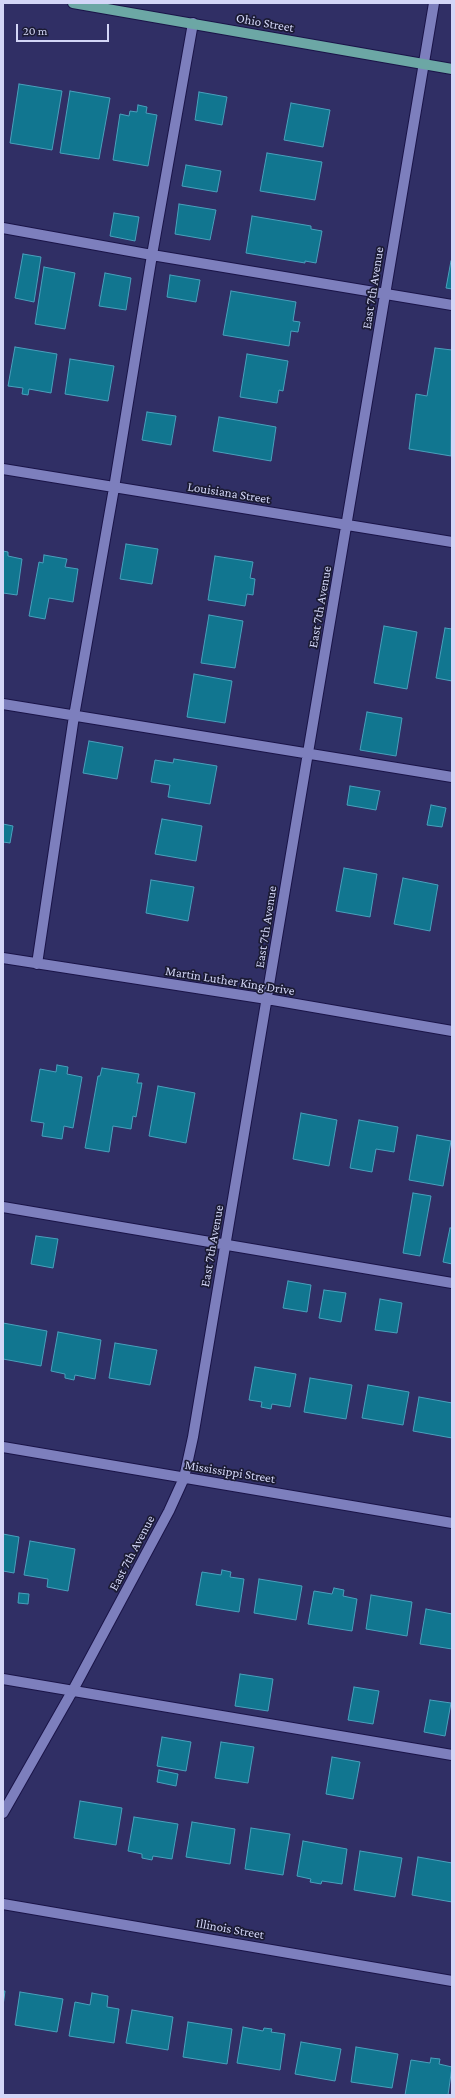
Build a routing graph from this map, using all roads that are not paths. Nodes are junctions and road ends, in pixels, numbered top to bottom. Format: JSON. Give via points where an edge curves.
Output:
{"nodes":[{"id":1,"x":73,"y":3,"type":"edge"},
{"id":2,"x":434,"y":3,"type":"edge"},
{"id":3,"x":193,"y":23,"type":"junction"},
{"id":4,"x":424,"y":65,"type":"junction"},
{"id":5,"x":452,"y":69,"type":"edge"},
{"id":6,"x":3,"y":228,"type":"edge"},
{"id":7,"x":152,"y":255,"type":"junction"},
{"id":8,"x":386,"y":294,"type":"junction"},
{"id":9,"x":452,"y":304,"type":"edge"},
{"id":10,"x":3,"y":469,"type":"edge"},
{"id":11,"x":114,"y":488,"type":"junction"},
{"id":12,"x":347,"y":525,"type":"junction"},
{"id":13,"x":452,"y":542,"type":"edge"},
{"id":14,"x":3,"y":704,"type":"edge"},
{"id":15,"x":74,"y":716,"type":"junction"},
{"id":16,"x":307,"y":752,"type":"junction"},
{"id":17,"x":452,"y":777,"type":"edge"},
{"id":18,"x":3,"y":958,"type":"edge"},
{"id":19,"x":38,"y":964,"type":"junction"},
{"id":20,"x":267,"y":1000,"type":"junction"},
{"id":21,"x":452,"y":1031,"type":"edge"},
{"id":22,"x":3,"y":1207,"type":"edge"},
{"id":23,"x":226,"y":1245,"type":"junction"},
{"id":24,"x":452,"y":1283,"type":"edge"},
{"id":25,"x":3,"y":1447,"type":"edge"},
{"id":26,"x":184,"y":1478,"type":"junction"},
{"id":27,"x":452,"y":1523,"type":"edge"},
{"id":28,"x":3,"y":1679,"type":"edge"},
{"id":29,"x":73,"y":1690,"type":"junction"},
{"id":30,"x":452,"y":1755,"type":"edge"},
{"id":31,"x":3,"y":1813,"type":"edge"},
{"id":32,"x":3,"y":1904,"type":"edge"},
{"id":33,"x":452,"y":1981,"type":"edge"}],
"edges":[{"from":1,"to":3,"type":"main road","name":"Ohio Street"},
{"from":2,"to":4,"type":"street","name":"East 7th Avenue"},
{"from":3,"to":4,"type":"main road","name":"Ohio Street"},
{"from":3,"to":7,"type":"street"},
{"from":4,"to":5,"type":"main road","name":"Ohio Street"},
{"from":4,"to":8,"type":"street","name":"East 7th Avenue"},
{"from":6,"to":7,"type":"street"},
{"from":7,"to":8,"type":"street"},
{"from":7,"to":11,"type":"street"},
{"from":8,"to":9,"type":"street"},
{"from":8,"to":12,"type":"street","name":"East 7th Avenue"},
{"from":10,"to":11,"type":"street","name":"Louisiana Street"},
{"from":11,"to":12,"type":"street","name":"Louisiana Street"},
{"from":11,"to":15,"type":"street"},
{"from":12,"to":13,"type":"street","name":"Louisiana Street"},
{"from":12,"to":16,"type":"street","name":"East 7th Avenue"},
{"from":14,"to":15,"type":"street"},
{"from":15,"to":16,"type":"street"},
{"from":15,"to":19,"type":"street"},
{"from":16,"to":17,"type":"street"},
{"from":16,"to":20,"type":"street","name":"East 7th Avenue"},
{"from":18,"to":19,"type":"street","name":"Martin Luther King Drive"},
{"from":19,"to":20,"type":"street","name":"Martin Luther King Drive"},
{"from":20,"to":21,"type":"street","name":"Martin Luther King Drive"},
{"from":20,"to":23,"type":"street","name":"East 7th Avenue"},
{"from":22,"to":23,"type":"street"},
{"from":23,"to":24,"type":"street"},
{"from":23,"to":26,"type":"street","name":"East 7th Avenue"},
{"from":25,"to":26,"type":"street","name":"Mississippi Street"},
{"from":26,"to":27,"type":"street","name":"Mississippi Street"},
{"from":26,"to":29,"type":"street","name":"East 7th Avenue","via":[[169,1511]]},
{"from":28,"to":29,"type":"street"},
{"from":29,"to":30,"type":"street"},
{"from":29,"to":31,"type":"street","name":"East 7th Avenue"},
{"from":32,"to":33,"type":"street","name":"Illinois Street"}]}
